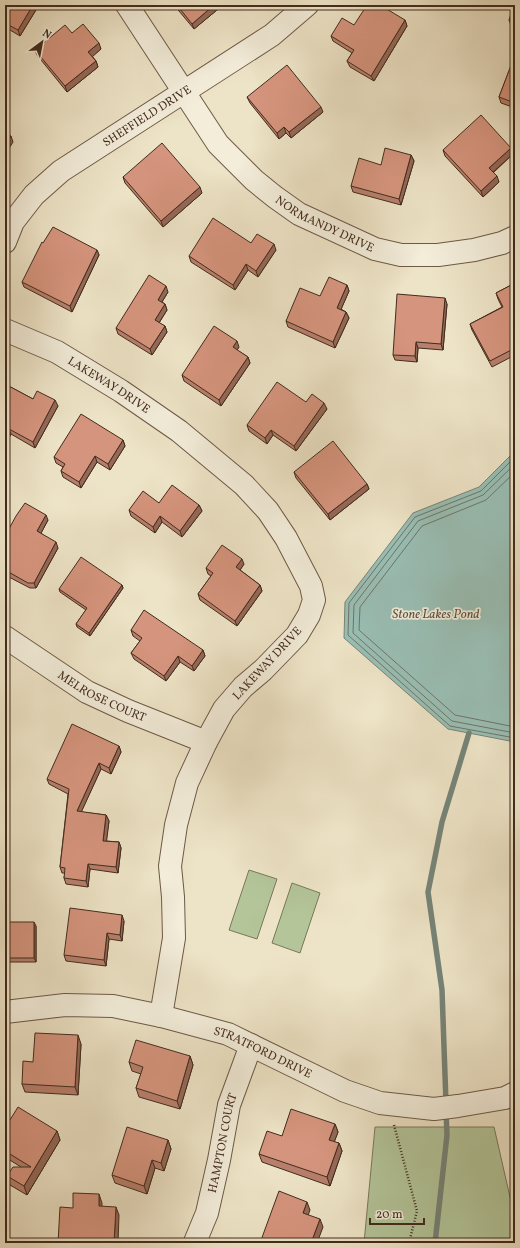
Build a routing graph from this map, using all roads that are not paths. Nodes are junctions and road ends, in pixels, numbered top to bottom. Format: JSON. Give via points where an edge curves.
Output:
{"nodes":[{"id":1,"x":127,"y":5,"type":"edge"},
{"id":2,"x":307,"y":5,"type":"edge"},
{"id":3,"x":183,"y":91,"type":"junction"},
{"id":4,"x":515,"y":238,"type":"edge"},
{"id":5,"x":5,"y":242,"type":"edge"},
{"id":6,"x":5,"y":330,"type":"edge"},
{"id":7,"x":5,"y":637,"type":"edge"},
{"id":8,"x":206,"y":742,"type":"junction"},
{"id":9,"x":5,"y":1012,"type":"edge"},
{"id":10,"x":160,"y":1016,"type":"junction"},
{"id":11,"x":251,"y":1045,"type":"junction"},
{"id":12,"x":515,"y":1092,"type":"edge"},
{"id":13,"x":195,"y":1242,"type":"dead end"}],
"edges":[{"from":1,"to":3,"type":"street","name":"NORMANDY DRIVE"},
{"from":2,"to":3,"type":"street","name":"SHEFFIELD DRIVE","via":[[272,35]]},
{"from":3,"to":4,"type":"street","name":"NORMANDY DRIVE","via":[[218,144],[274,197],[299,214],[375,249],[401,255],[438,255],[474,250]]},
{"from":3,"to":5,"type":"street","name":"SHEFFIELD DRIVE","via":[[61,171],[34,195],[13,222]]},
{"from":6,"to":8,"type":"street","name":"LAKEWAY DRIVE","via":[[57,352],[121,391],[179,431],[244,485],[268,511],[286,538],[311,586],[314,600],[309,615],[297,635],[224,709]]},
{"from":7,"to":8,"type":"street","name":"MELROSE COURT","via":[[87,692]]},
{"from":8,"to":10,"type":"street","name":"LAKEWAY DRIVE","via":[[187,783],[176,824],[170,866],[174,938]]},
{"from":9,"to":10,"type":"street","name":"STRATFORD DRIVE","via":[[65,1005],[113,1006]]},
{"from":10,"to":11,"type":"street","name":"STRATFORD DRIVE","via":[[228,1034]]},
{"from":11,"to":12,"type":"street","name":"STRATFORD DRIVE","via":[[345,1091],[389,1105],[434,1108],[458,1106],[505,1098]]},
{"from":11,"to":13,"type":"street","name":"HAMPTON COURT","via":[[229,1105],[220,1160],[207,1213]]}]}
